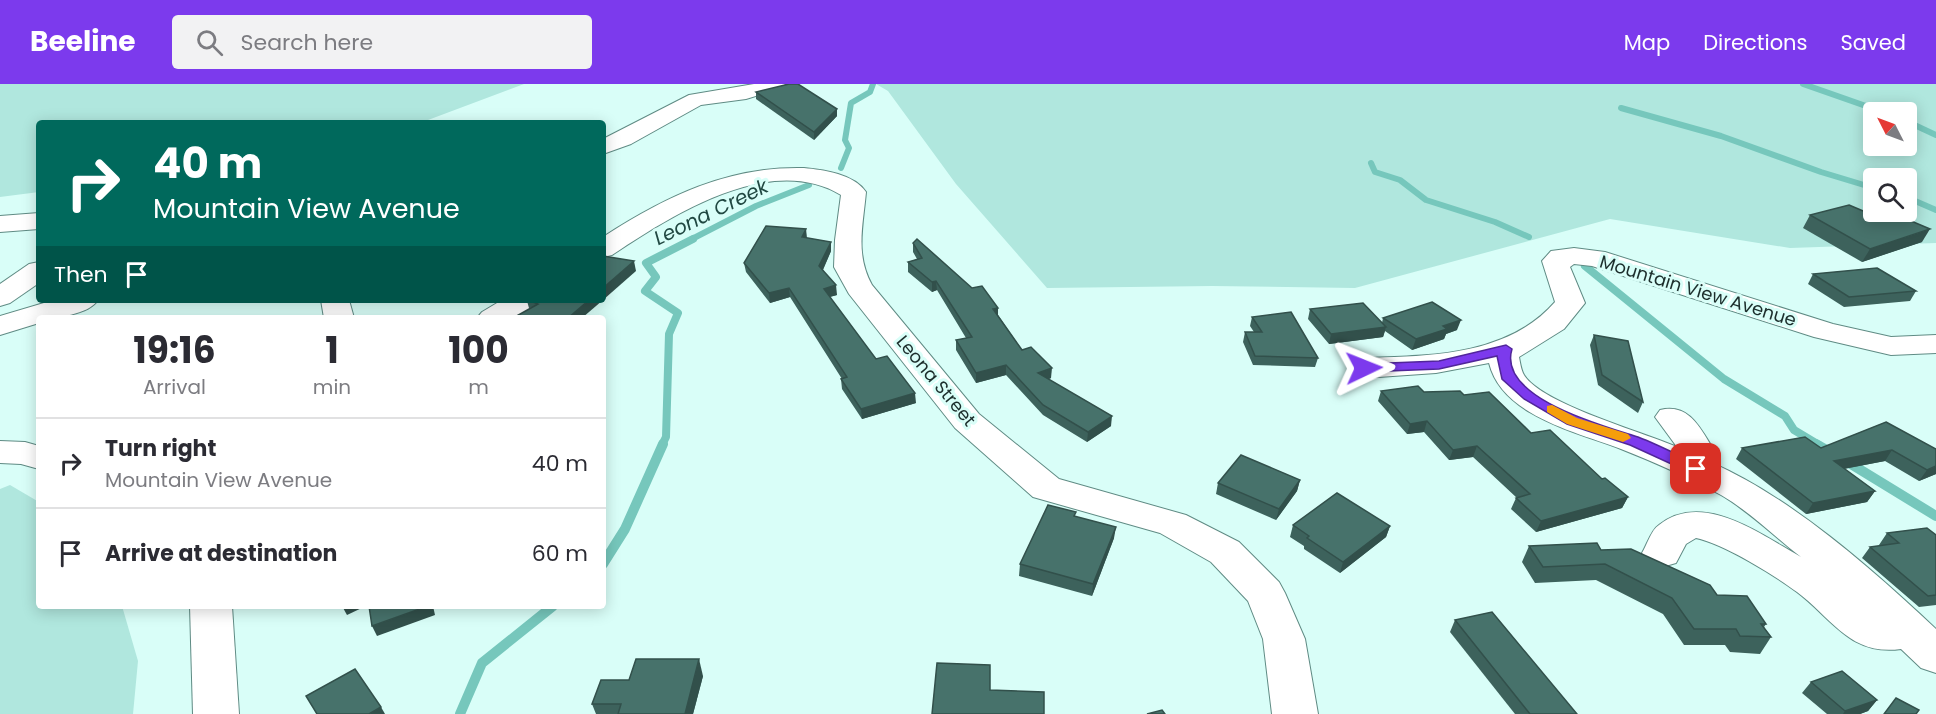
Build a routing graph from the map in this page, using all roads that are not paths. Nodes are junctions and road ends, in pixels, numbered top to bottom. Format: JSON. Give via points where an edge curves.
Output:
{"nodes":[{"id":1,"x":775,"y":84,"type":"edge"},
{"id":2,"x":606,"y":146,"type":"edge"},
{"id":3,"x":36,"y":221,"type":"edge"},
{"id":4,"x":0,"y":224,"type":"edge"},
{"id":5,"x":606,"y":247,"type":"edge"},
{"id":6,"x":74,"y":303,"type":"edge"},
{"id":7,"x":518,"y":303,"type":"edge"},
{"id":8,"x":497,"y":315,"type":"edge"},
{"id":9,"x":0,"y":326,"type":"edge"},
{"id":10,"x":1936,"y":344,"type":"edge"},
{"id":11,"x":1506,"y":349,"type":"junction"},
{"id":12,"x":1364,"y":368,"type":"dead end"},
{"id":13,"x":1672,"y":417,"type":"dead end"},
{"id":14,"x":0,"y":452,"type":"edge"},
{"id":15,"x":36,"y":457,"type":"edge"},
{"id":16,"x":1676,"y":461,"type":"junction"},
{"id":17,"x":1662,"y":553,"type":"dead end"},
{"id":18,"x":211,"y":609,"type":"edge"},
{"id":19,"x":1923,"y":644,"type":"edge"},
{"id":20,"x":216,"y":714,"type":"edge"},
{"id":21,"x":1295,"y":714,"type":"edge"}],
"edges":[{"from":1,"to":2,"type":"street","via":[[746,93],[696,99]]},
{"from":3,"to":4,"type":"street"},
{"from":5,"to":21,"type":"street","name":"Leona Street","via":[[663,210],[718,184],[767,176],[809,175],[835,180],[854,192],[848,267],[859,288],[967,421],[1046,488],[1173,524],[1225,552],[1265,593],[1284,639]]},
{"from":6,"to":9,"type":"street"},
{"from":7,"to":8,"type":"street"},
{"from":10,"to":11,"type":"street","name":"Mountain View Avenue","via":[[1891,346],[1824,331],[1642,272],[1574,256],[1556,261],[1556,271],[1569,291],[1570,303],[1553,323]]},
{"from":11,"to":12,"type":"street","via":[[1439,365]]},
{"from":11,"to":16,"type":"street","via":[[1503,357],[1509,379],[1529,396],[1572,421],[1635,441]]},
{"from":13,"to":16,"type":"street","via":[[1699,455],[1695,461]]},
{"from":14,"to":15,"type":"street"},
{"from":16,"to":19,"type":"street","via":[[1736,487],[1858,580]]},
{"from":17,"to":19,"type":"street","via":[[1671,535],[1692,524],[1724,531],[1812,582],[1850,617],[1881,635]]},
{"from":18,"to":20,"type":"street"}]}
